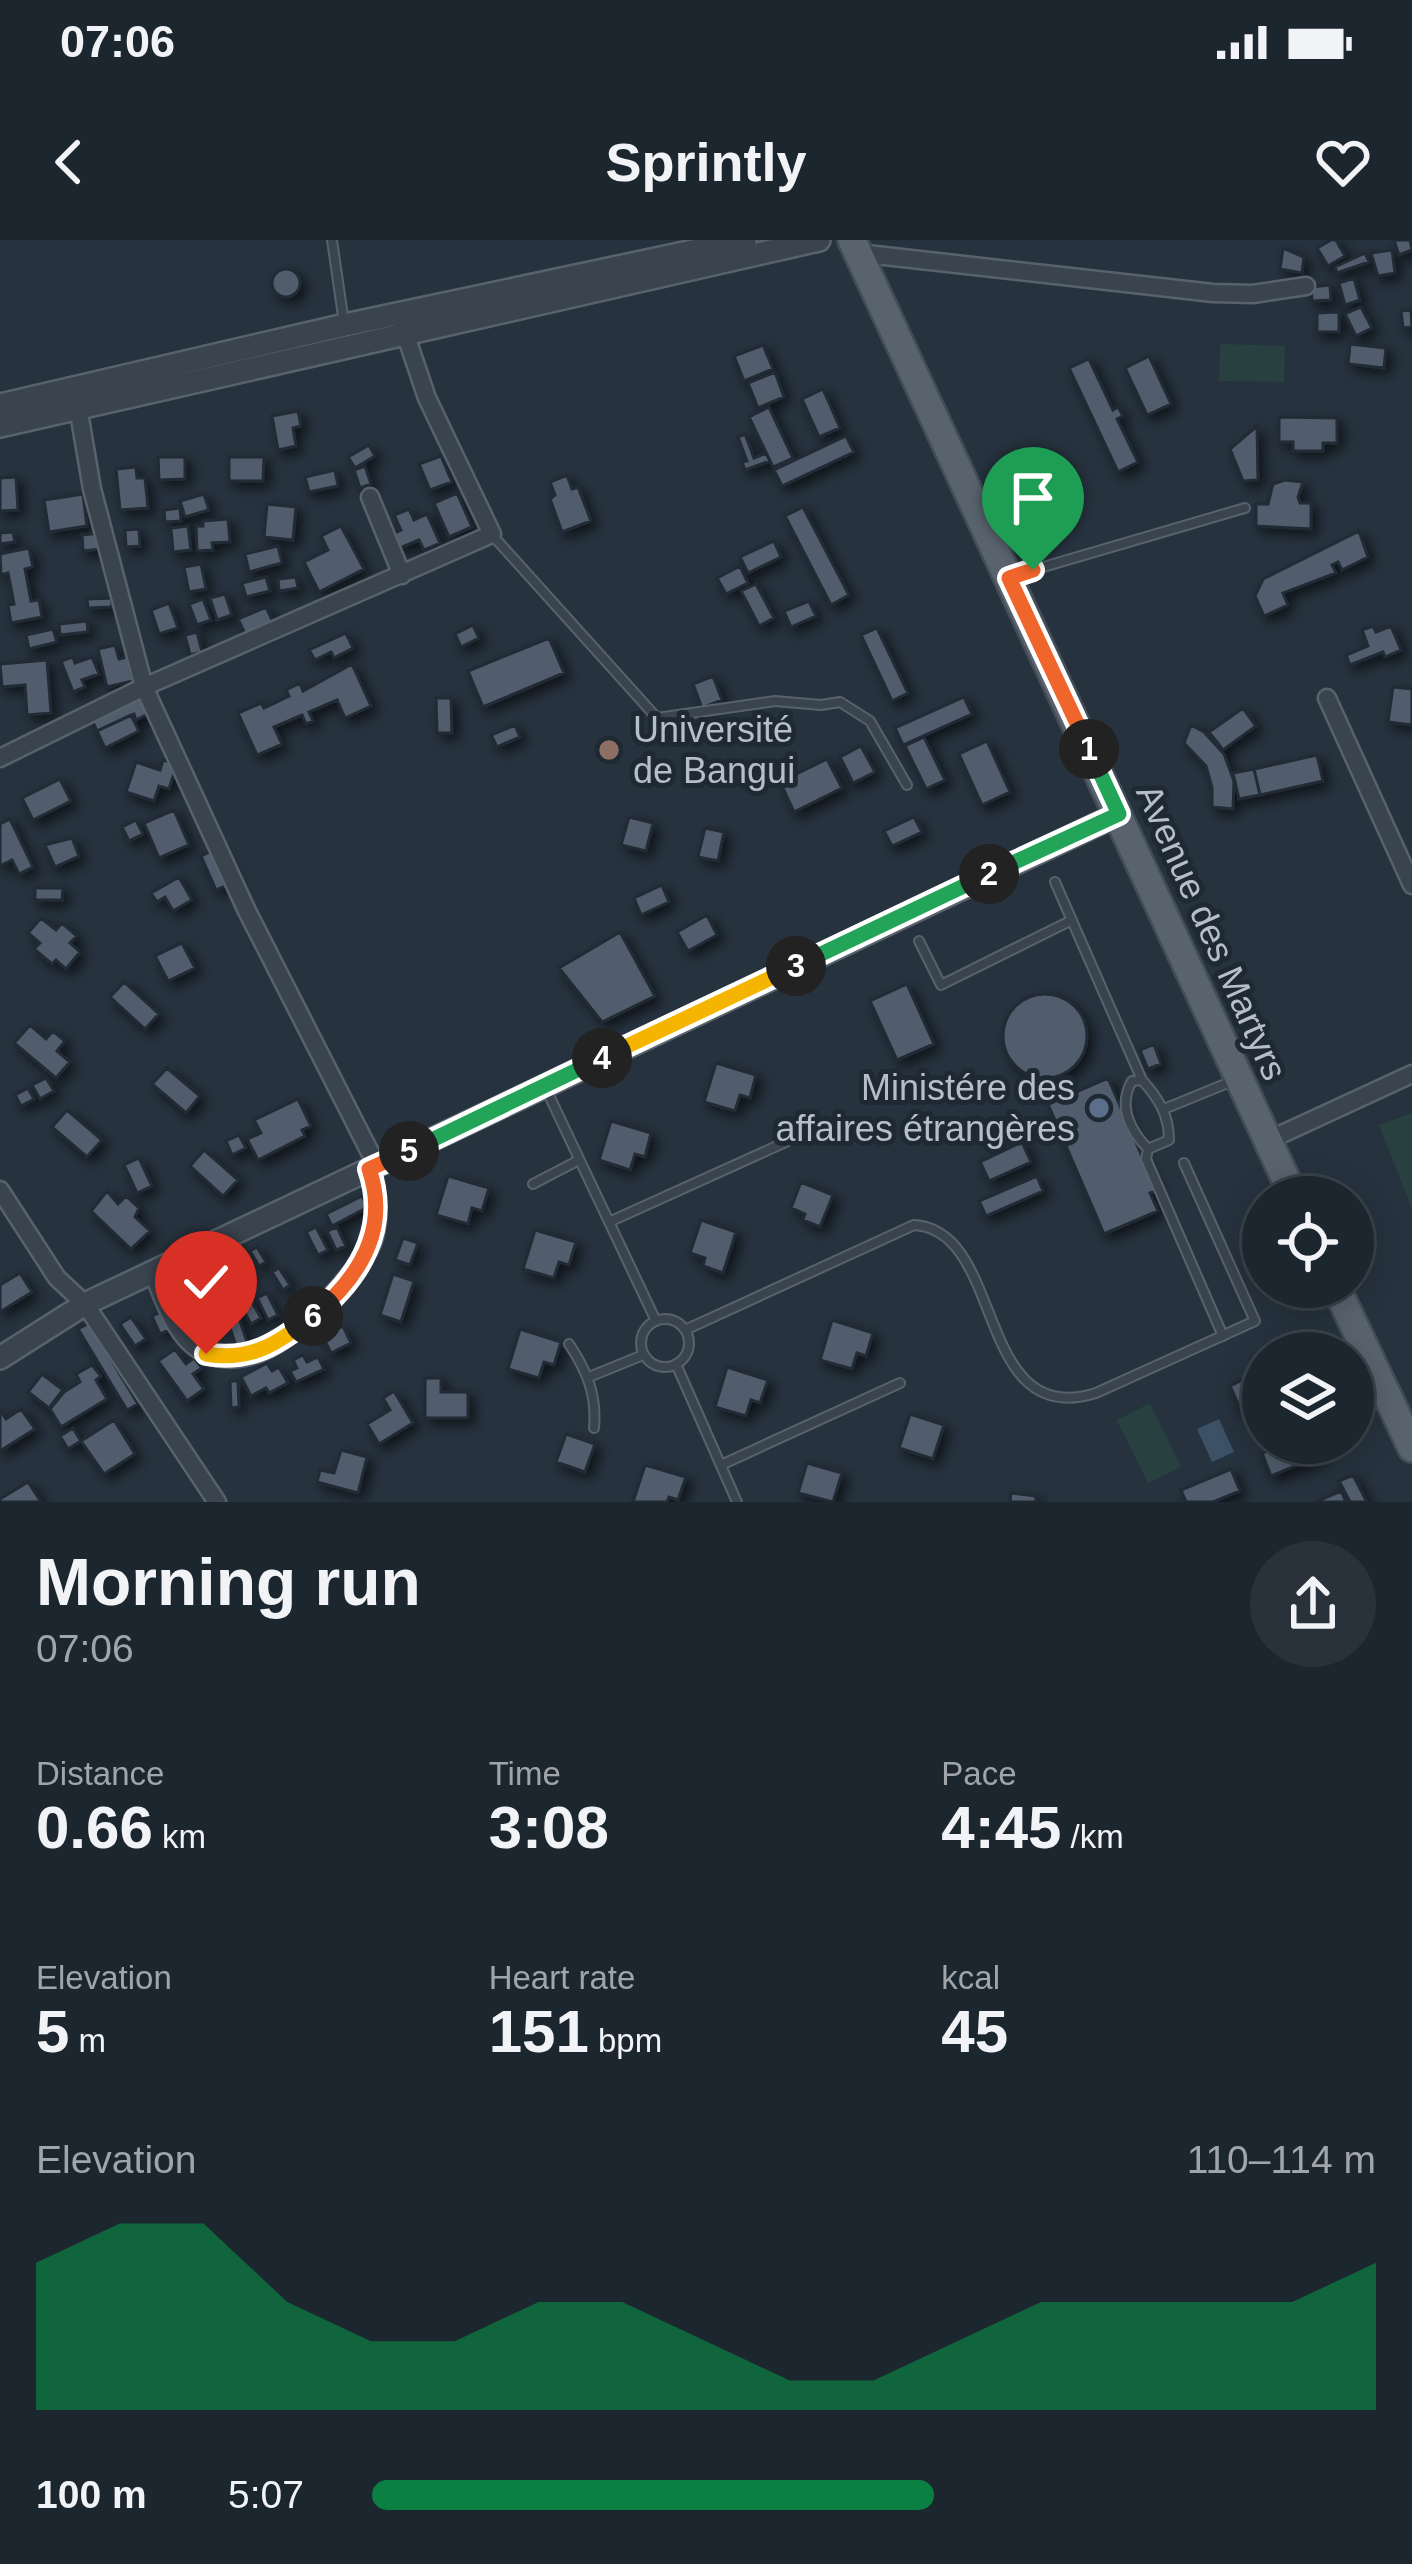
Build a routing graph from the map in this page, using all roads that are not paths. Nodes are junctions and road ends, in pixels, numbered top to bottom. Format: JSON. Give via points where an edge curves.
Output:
{"nodes":[{"id":1,"x":332,"y":240,"type":"edge"},
{"id":2,"x":746,"y":240,"type":"edge"},
{"id":3,"x":819,"y":240,"type":"edge"},
{"id":4,"x":855,"y":247,"type":"edge"},
{"id":5,"x":1306,"y":286,"type":"dead end"},
{"id":6,"x":403,"y":324,"type":"junction"},
{"id":7,"x":344,"y":325,"type":"junction"},
{"id":8,"x":76,"y":398,"type":"junction"},
{"id":9,"x":0,"y":405,"type":"edge"},
{"id":10,"x":0,"y":426,"type":"edge"},
{"id":11,"x":370,"y":497,"type":"dead end"},
{"id":12,"x":1202,"y":520,"type":"junction"},
{"id":13,"x":492,"y":534,"type":"junction"},
{"id":14,"x":402,"y":575,"type":"junction"},
{"id":15,"x":1009,"y":578,"type":"junction"},
{"id":16,"x":144,"y":687,"type":"junction"},
{"id":17,"x":1327,"y":698,"type":"dead end"},
{"id":18,"x":0,"y":758,"type":"edge"},
{"id":19,"x":907,"y":785,"type":"dead end"},
{"id":20,"x":1119,"y":814,"type":"junction"},
{"id":21,"x":1055,"y":882,"type":"dead end"},
{"id":22,"x":1412,"y":885,"type":"edge"},
{"id":23,"x":1072,"y":920,"type":"junction"},
{"id":24,"x":919,"y":941,"type":"dead end"},
{"id":25,"x":1412,"y":1074,"type":"edge"},
{"id":26,"x":1239,"y":1078,"type":"junction"},
{"id":27,"x":1142,"y":1080,"type":"junction"},
{"id":28,"x":544,"y":1085,"type":"junction"},
{"id":29,"x":1164,"y":1109,"type":"junction"},
{"id":30,"x":788,"y":1141,"type":"dead end"},
{"id":31,"x":1267,"y":1141,"type":"junction"},
{"id":32,"x":1148,"y":1149,"type":"junction"},
{"id":33,"x":580,"y":1160,"type":"junction"},
{"id":34,"x":1184,"y":1162,"type":"dead end"},
{"id":35,"x":373,"y":1168,"type":"junction"},
{"id":36,"x":1284,"y":1176,"type":"edge"},
{"id":37,"x":533,"y":1184,"type":"dead end"},
{"id":38,"x":0,"y":1190,"type":"edge"},
{"id":39,"x":609,"y":1222,"type":"junction"},
{"id":40,"x":153,"y":1274,"type":"junction"},
{"id":41,"x":85,"y":1304,"type":"junction"},
{"id":42,"x":1346,"y":1308,"type":"edge"},
{"id":43,"x":656,"y":1321,"type":"junction"},
{"id":44,"x":685,"y":1330,"type":"junction"},
{"id":45,"x":1222,"y":1336,"type":"junction"},
{"id":46,"x":569,"y":1344,"type":"dead end"},
{"id":47,"x":644,"y":1355,"type":"junction"},
{"id":48,"x":0,"y":1358,"type":"edge"},
{"id":49,"x":676,"y":1364,"type":"junction"},
{"id":50,"x":589,"y":1377,"type":"junction"},
{"id":51,"x":900,"y":1382,"type":"dead end"},
{"id":52,"x":594,"y":1428,"type":"dead end"},
{"id":53,"x":1412,"y":1448,"type":"edge"},
{"id":54,"x":721,"y":1465,"type":"junction"},
{"id":55,"x":217,"y":1502,"type":"edge"},
{"id":56,"x":737,"y":1502,"type":"edge"}],
"edges":[{"from":1,"to":7,"type":"lane"},
{"from":2,"to":6,"type":"street"},
{"from":3,"to":6,"type":"street"},
{"from":4,"to":5,"type":"street","via":[[1213,293]]},
{"from":4,"to":15,"type":"main road","name":"Avenue des Martyrs"},
{"from":6,"to":7,"type":"street"},
{"from":6,"to":8,"type":"street"},
{"from":6,"to":13,"type":"street","via":[[427,398]]},
{"from":7,"to":8,"type":"street"},
{"from":8,"to":9,"type":"street"},
{"from":8,"to":10,"type":"street"},
{"from":8,"to":16,"type":"street"},
{"from":11,"to":14,"type":"street"},
{"from":12,"to":12,"type":"lane","via":[[1245,508],[1053,564]]},
{"from":12,"to":15,"type":"lane"},
{"from":13,"to":14,"type":"street"},
{"from":13,"to":19,"type":"lane","via":[[657,718],[775,701],[840,702],[870,721]]},
{"from":14,"to":16,"type":"street"},
{"from":15,"to":20,"type":"main road","name":"Avenue des Martyrs"},
{"from":16,"to":18,"type":"street"},
{"from":16,"to":35,"type":"street"},
{"from":17,"to":22,"type":"street"},
{"from":20,"to":26,"type":"main road","name":"Avenue des Martyrs"},
{"from":20,"to":28,"type":"street"},
{"from":21,"to":23,"type":"lane"},
{"from":23,"to":24,"type":"lane","via":[[941,986]]},
{"from":23,"to":27,"type":"lane"},
{"from":25,"to":31,"type":"street"},
{"from":26,"to":29,"type":"lane"},
{"from":26,"to":31,"type":"main road","name":"Avenue des Martyrs"},
{"from":27,"to":29,"type":"lane"},
{"from":27,"to":32,"type":"lane","via":[[1132,1081],[1124,1108]]},
{"from":28,"to":33,"type":"lane"},
{"from":28,"to":35,"type":"street"},
{"from":29,"to":32,"type":"lane","via":[[1168,1140]]},
{"from":30,"to":39,"type":"lane"},
{"from":31,"to":36,"type":"main road","name":"Avenue des Martyrs"},
{"from":32,"to":45,"type":"lane"},
{"from":33,"to":37,"type":"lane"},
{"from":33,"to":39,"type":"lane"},
{"from":34,"to":45,"type":"lane","via":[[1255,1321]]},
{"from":35,"to":40,"type":"street"},
{"from":35,"to":40,"type":"street","via":[[376,1231],[369,1250],[321,1309],[258,1353],[206,1354],[186,1339]]},
{"from":38,"to":41,"type":"street","via":[[57,1278]]},
{"from":39,"to":43,"type":"lane"},
{"from":40,"to":41,"type":"street"},
{"from":41,"to":48,"type":"street"},
{"from":41,"to":55,"type":"street"},
{"from":42,"to":53,"type":"main road"},
{"from":43,"to":44,"type":"lane"},
{"from":43,"to":47,"type":"lane","via":[[642,1334]]},
{"from":44,"to":45,"type":"lane","via":[[914,1225],[931,1226],[960,1251],[1006,1350],[1027,1383],[1046,1395],[1096,1393]]},
{"from":44,"to":49,"type":"lane","via":[[688,1350]]},
{"from":46,"to":50,"type":"lane"},
{"from":47,"to":49,"type":"lane","via":[[660,1367]]},
{"from":47,"to":50,"type":"lane"},
{"from":49,"to":54,"type":"lane"},
{"from":50,"to":52,"type":"lane"},
{"from":51,"to":54,"type":"lane"},
{"from":54,"to":56,"type":"lane"}]}
